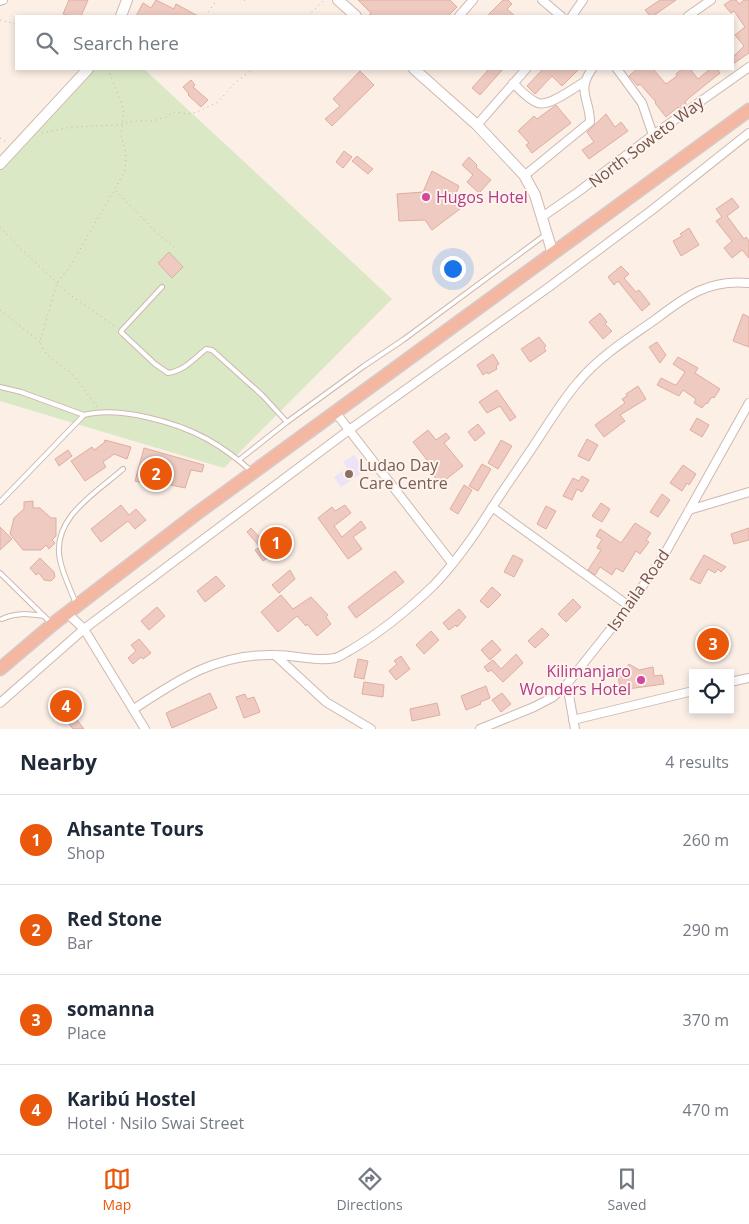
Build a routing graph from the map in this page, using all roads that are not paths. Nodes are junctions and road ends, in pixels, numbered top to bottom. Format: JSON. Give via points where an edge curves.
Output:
{"nodes":[{"id":1,"x":127,"y":0,"type":"edge"},
{"id":2,"x":338,"y":0,"type":"edge"},
{"id":3,"x":462,"y":0,"type":"edge"},
{"id":4,"x":542,"y":0,"type":"edge"},
{"id":5,"x":583,"y":0,"type":"edge"},
{"id":6,"x":707,"y":1,"type":"edge"},
{"id":7,"x":471,"y":3,"type":"edge"},
{"id":8,"x":121,"y":15,"type":"edge"},
{"id":9,"x":355,"y":15,"type":"edge"},
{"id":10,"x":460,"y":15,"type":"edge"},
{"id":11,"x":560,"y":15,"type":"edge"},
{"id":12,"x":573,"y":15,"type":"edge"},
{"id":13,"x":689,"y":15,"type":"edge"},
{"id":14,"x":749,"y":66,"type":"edge"},
{"id":15,"x":87,"y":70,"type":"edge"},
{"id":16,"x":415,"y":70,"type":"edge"},
{"id":17,"x":525,"y":70,"type":"edge"},
{"id":18,"x":591,"y":70,"type":"edge"},
{"id":19,"x":618,"y":70,"type":"edge"},
{"id":20,"x":584,"y":82,"type":"junction"},
{"id":21,"x":513,"y":84,"type":"junction"},
{"id":22,"x":749,"y":110,"type":"edge"},
{"id":23,"x":477,"y":124,"type":"junction"},
{"id":24,"x":749,"y":133,"type":"edge"},
{"id":25,"x":653,"y":135,"type":"junction"},
{"id":26,"x":0,"y":164,"type":"edge"},
{"id":27,"x":524,"y":176,"type":"junction"},
{"id":28,"x":542,"y":217,"type":"junction"},
{"id":29,"x":547,"y":234,"type":"junction"},
{"id":30,"x":553,"y":254,"type":"junction"},
{"id":31,"x":749,"y":283,"type":"edge"},
{"id":32,"x":162,"y":287,"type":"dead end"},
{"id":33,"x":0,"y":388,"type":"edge"},
{"id":34,"x":749,"y":403,"type":"edge"},
{"id":35,"x":336,"y":413,"type":"junction"},
{"id":36,"x":84,"y":415,"type":"junction"},
{"id":37,"x":746,"y":419,"type":"edge"},
{"id":38,"x":286,"y":422,"type":"junction"},
{"id":39,"x":349,"y":430,"type":"junction"},
{"id":40,"x":239,"y":460,"type":"junction"},
{"id":41,"x":123,"y":469,"type":"dead end"},
{"id":42,"x":254,"y":473,"type":"junction"},
{"id":43,"x":749,"y":492,"type":"edge"},
{"id":44,"x":0,"y":502,"type":"edge"},
{"id":45,"x":492,"y":507,"type":"junction"},
{"id":46,"x":689,"y":510,"type":"junction"},
{"id":47,"x":452,"y":563,"type":"junction"},
{"id":48,"x":0,"y":573,"type":"edge"},
{"id":49,"x":629,"y":606,"type":"junction"},
{"id":50,"x":72,"y":610,"type":"junction"},
{"id":51,"x":2,"y":619,"type":"dead end"},
{"id":52,"x":49,"y":620,"type":"junction"},
{"id":53,"x":84,"y":629,"type":"junction"},
{"id":54,"x":275,"y":655,"type":"junction"},
{"id":55,"x":0,"y":669,"type":"edge"},
{"id":56,"x":749,"y":678,"type":"edge"},
{"id":57,"x":734,"y":681,"type":"edge"},
{"id":58,"x":567,"y":684,"type":"junction"},
{"id":59,"x":689,"y":692,"type":"edge"},
{"id":60,"x":0,"y":703,"type":"edge"},
{"id":61,"x":134,"y":709,"type":"junction"},
{"id":62,"x":573,"y":720,"type":"junction"},
{"id":63,"x":146,"y":729,"type":"edge"},
{"id":64,"x":371,"y":729,"type":"edge"},
{"id":65,"x":480,"y":729,"type":"edge"},
{"id":66,"x":576,"y":729,"type":"edge"}],
"edges":[{"from":1,"to":8,"type":"main road"},
{"from":2,"to":9,"type":"main road"},
{"from":3,"to":7,"type":"street"},
{"from":4,"to":11,"type":"street"},
{"from":5,"to":12,"type":"street"},
{"from":6,"to":13,"type":"street"},
{"from":7,"to":10,"type":"street"},
{"from":14,"to":25,"type":"street","name":"North Soweto Way"},
{"from":15,"to":26,"type":"main road"},
{"from":16,"to":23,"type":"main road"},
{"from":17,"to":21,"type":"street"},
{"from":18,"to":20,"type":"street"},
{"from":19,"to":25,"type":"street","via":[[642,103]]},
{"from":20,"to":21,"type":"street","via":[[543,104],[531,100]]},
{"from":20,"to":27,"type":"street","via":[[590,122]]},
{"from":21,"to":23,"type":"street"},
{"from":22,"to":30,"type":"highway"},
{"from":23,"to":27,"type":"main road"},
{"from":24,"to":39,"type":"street","via":[[557,281]]},
{"from":25,"to":28,"type":"street","name":"North Soweto Way"},
{"from":27,"to":28,"type":"main road"},
{"from":28,"to":29,"type":"main road"},
{"from":29,"to":30,"type":"main road"},
{"from":29,"to":38,"type":"lane"},
{"from":30,"to":35,"type":"highway"},
{"from":31,"to":45,"type":"street","via":[[719,283],[700,289],[610,352],[579,381]]},
{"from":32,"to":38,"type":"lane","via":[[122,332],[168,373],[184,368],[206,349],[212,350],[262,395]]},
{"from":33,"to":36,"type":"lane","via":[[21,392]]},
{"from":34,"to":37,"type":"street","name":"Ismaila Road"},
{"from":35,"to":39,"type":"street"},
{"from":35,"to":42,"type":"highway"},
{"from":36,"to":40,"type":"lane","via":[[102,412],[150,418],[208,440]]},
{"from":36,"to":44,"type":"lane"},
{"from":37,"to":46,"type":"street","name":"Ismaila Road"},
{"from":38,"to":40,"type":"lane"},
{"from":39,"to":47,"type":"street"},
{"from":39,"to":53,"type":"street"},
{"from":40,"to":42,"type":"lane"},
{"from":41,"to":50,"type":"lane","via":[[72,512],[63,527],[60,560]]},
{"from":42,"to":50,"type":"highway"},
{"from":43,"to":46,"type":"street"},
{"from":45,"to":47,"type":"street"},
{"from":45,"to":49,"type":"street"},
{"from":46,"to":49,"type":"street","name":"Ismaila Road","via":[[664,555]]},
{"from":47,"to":54,"type":"street","via":[[435,584],[399,616],[364,643],[336,658]]},
{"from":48,"to":52,"type":"lane"},
{"from":49,"to":58,"type":"street","name":"Ismaila Road"},
{"from":50,"to":52,"type":"highway"},
{"from":50,"to":53,"type":"street"},
{"from":51,"to":52,"type":"lane","via":[[25,614]]},
{"from":52,"to":55,"type":"highway"},
{"from":53,"to":60,"type":"street"},
{"from":53,"to":61,"type":"street"},
{"from":54,"to":61,"type":"street","via":[[236,658],[206,666]]},
{"from":54,"to":64,"type":"street","via":[[326,702]]},
{"from":56,"to":57,"type":"street"},
{"from":58,"to":62,"type":"street"},
{"from":58,"to":65,"type":"street","name":"Ismaila Road","via":[[534,707]]},
{"from":59,"to":62,"type":"street"},
{"from":61,"to":63,"type":"street"},
{"from":62,"to":66,"type":"street"}]}
